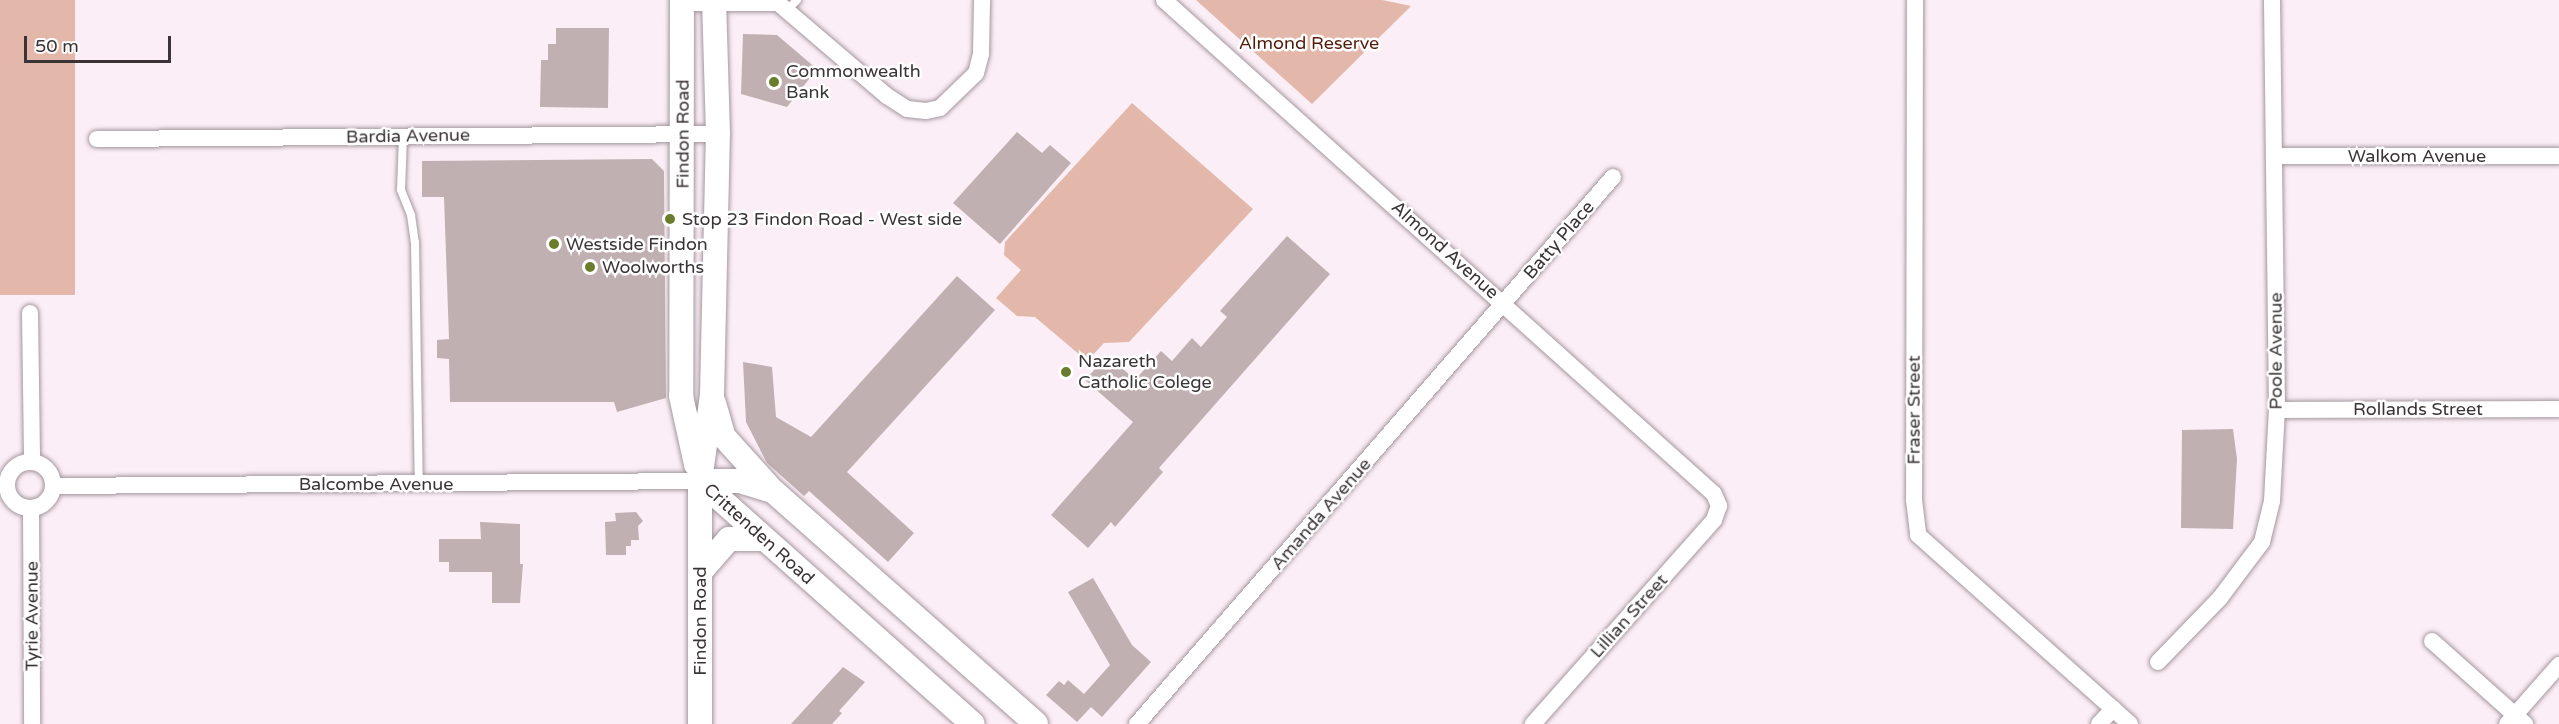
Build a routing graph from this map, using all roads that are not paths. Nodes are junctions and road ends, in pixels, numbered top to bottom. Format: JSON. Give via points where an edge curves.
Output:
{"nodes":[{"id":1,"x":982,"y":0,"type":"edge"},
{"id":2,"x":1164,"y":0,"type":"edge"},
{"id":3,"x":1915,"y":0,"type":"edge"},
{"id":4,"x":2272,"y":0,"type":"edge"},
{"id":5,"x":682,"y":1,"type":"edge"},
{"id":6,"x":714,"y":1,"type":"edge"},
{"id":7,"x":792,"y":5,"type":"edge"},
{"id":8,"x":683,"y":133,"type":"junction"},
{"id":9,"x":718,"y":134,"type":"junction"},
{"id":10,"x":403,"y":136,"type":"junction"},
{"id":11,"x":98,"y":139,"type":"dead end"},
{"id":12,"x":2276,"y":156,"type":"junction"},
{"id":13,"x":2559,"y":156,"type":"edge"},
{"id":14,"x":1613,"y":177,"type":"dead end"},
{"id":15,"x":682,"y":245,"type":"junction"},
{"id":16,"x":712,"y":269,"type":"junction"},
{"id":17,"x":1504,"y":303,"type":"junction"},
{"id":18,"x":30,"y":313,"type":"dead end"},
{"id":19,"x":712,"y":398,"type":"junction"},
{"id":20,"x":2559,"y":409,"type":"edge"},
{"id":21,"x":2277,"y":410,"type":"junction"},
{"id":22,"x":32,"y":462,"type":"junction"},
{"id":23,"x":700,"y":482,"type":"junction"},
{"id":24,"x":419,"y":484,"type":"junction"},
{"id":25,"x":3,"y":485,"type":"edge"},
{"id":26,"x":53,"y":486,"type":"junction"},
{"id":27,"x":773,"y":491,"type":"junction"},
{"id":28,"x":1719,"y":506,"type":"joint"},
{"id":29,"x":31,"y":508,"type":"junction"},
{"id":30,"x":764,"y":539,"type":"junction"},
{"id":31,"x":701,"y":571,"type":"junction"},
{"id":32,"x":2432,"y":641,"type":"dead end"},
{"id":33,"x":2158,"y":662,"type":"dead end"},
{"id":34,"x":2559,"y":665,"type":"edge"},
{"id":35,"x":2113,"y":709,"type":"junction"},
{"id":36,"x":2515,"y":721,"type":"edge"},
{"id":37,"x":32,"y":724,"type":"edge"},
{"id":38,"x":700,"y":724,"type":"edge"},
{"id":39,"x":973,"y":724,"type":"edge"},
{"id":40,"x":1036,"y":724,"type":"edge"},
{"id":41,"x":1137,"y":724,"type":"edge"},
{"id":42,"x":1533,"y":724,"type":"edge"},
{"id":43,"x":2099,"y":724,"type":"edge"},
{"id":44,"x":2130,"y":724,"type":"edge"}],
"edges":[{"from":1,"to":7,"type":"street","via":[[981,54],[976,73],[940,108],[926,111],[908,109],[887,96]]},
{"from":2,"to":17,"type":"street","name":"Almond Avenue"},
{"from":3,"to":35,"type":"street","name":"Fraser Street","via":[[1914,500],[1918,535]]},
{"from":4,"to":12,"type":"street","name":"Poole Avenue"},
{"from":5,"to":6,"type":"street"},
{"from":5,"to":8,"type":"main road","name":"Findon Road"},
{"from":6,"to":7,"type":"street"},
{"from":6,"to":9,"type":"main road","name":"Findon Road"},
{"from":8,"to":9,"type":"street","name":"Bardia Avenue"},
{"from":8,"to":10,"type":"street","name":"Bardia Avenue"},
{"from":8,"to":15,"type":"main road","name":"Findon Road"},
{"from":9,"to":16,"type":"main road","name":"Findon Road"},
{"from":10,"to":11,"type":"street","name":"Bardia Avenue"},
{"from":10,"to":24,"type":"lane","via":[[401,190],[411,215],[415,242]]},
{"from":12,"to":13,"type":"street","name":"Walkom Avenue"},
{"from":12,"to":21,"type":"street","name":"Poole Avenue"},
{"from":14,"to":17,"type":"street","name":"Batty Place"},
{"from":15,"to":16,"type":"main road"},
{"from":15,"to":23,"type":"main road","name":"Findon Road","via":[[681,396]]},
{"from":16,"to":19,"type":"main road","name":"Findon Road"},
{"from":17,"to":28,"type":"street","name":"Almond Avenue","via":[[1714,494]]},
{"from":17,"to":41,"type":"street","name":"Amanda Avenue"},
{"from":18,"to":22,"type":"street"},
{"from":19,"to":23,"type":"main road","name":"Findon Road"},
{"from":19,"to":27,"type":"main road","via":[[724,437]]},
{"from":20,"to":21,"type":"street","name":"Rollands Street"},
{"from":21,"to":33,"type":"street","name":"Poole Avenue","via":[[2272,501],[2262,542],[2220,598]]},
{"from":22,"to":25,"type":"street","via":[[17,466]]},
{"from":22,"to":26,"type":"street","via":[[49,473]]},
{"from":23,"to":24,"type":"street","name":"Balcombe Avenue"},
{"from":23,"to":27,"type":"main road","name":"Crittenden Road","via":[[740,481]]},
{"from":23,"to":30,"type":"main road","name":"Crittenden Road"},
{"from":23,"to":31,"type":"main road","name":"Findon Road"},
{"from":24,"to":26,"type":"street","name":"Balcombe Avenue"},
{"from":25,"to":29,"type":"street","via":[[16,504]]},
{"from":26,"to":29,"type":"street","via":[[49,499]]},
{"from":27,"to":40,"type":"main road","name":"Crittenden Road"},
{"from":28,"to":42,"type":"street","name":"Lillian Street","via":[[1714,520]]},
{"from":29,"to":37,"type":"street","name":"Tyrie Avenue"},
{"from":30,"to":31,"type":"main road","via":[[729,539]]},
{"from":30,"to":39,"type":"main road","name":"Crittenden Road"},
{"from":31,"to":38,"type":"main road","name":"Findon Road"},
{"from":32,"to":36,"type":"street"},
{"from":34,"to":36,"type":"street"},
{"from":35,"to":43,"type":"street"},
{"from":35,"to":44,"type":"street","name":"Fraser Street"}]}
